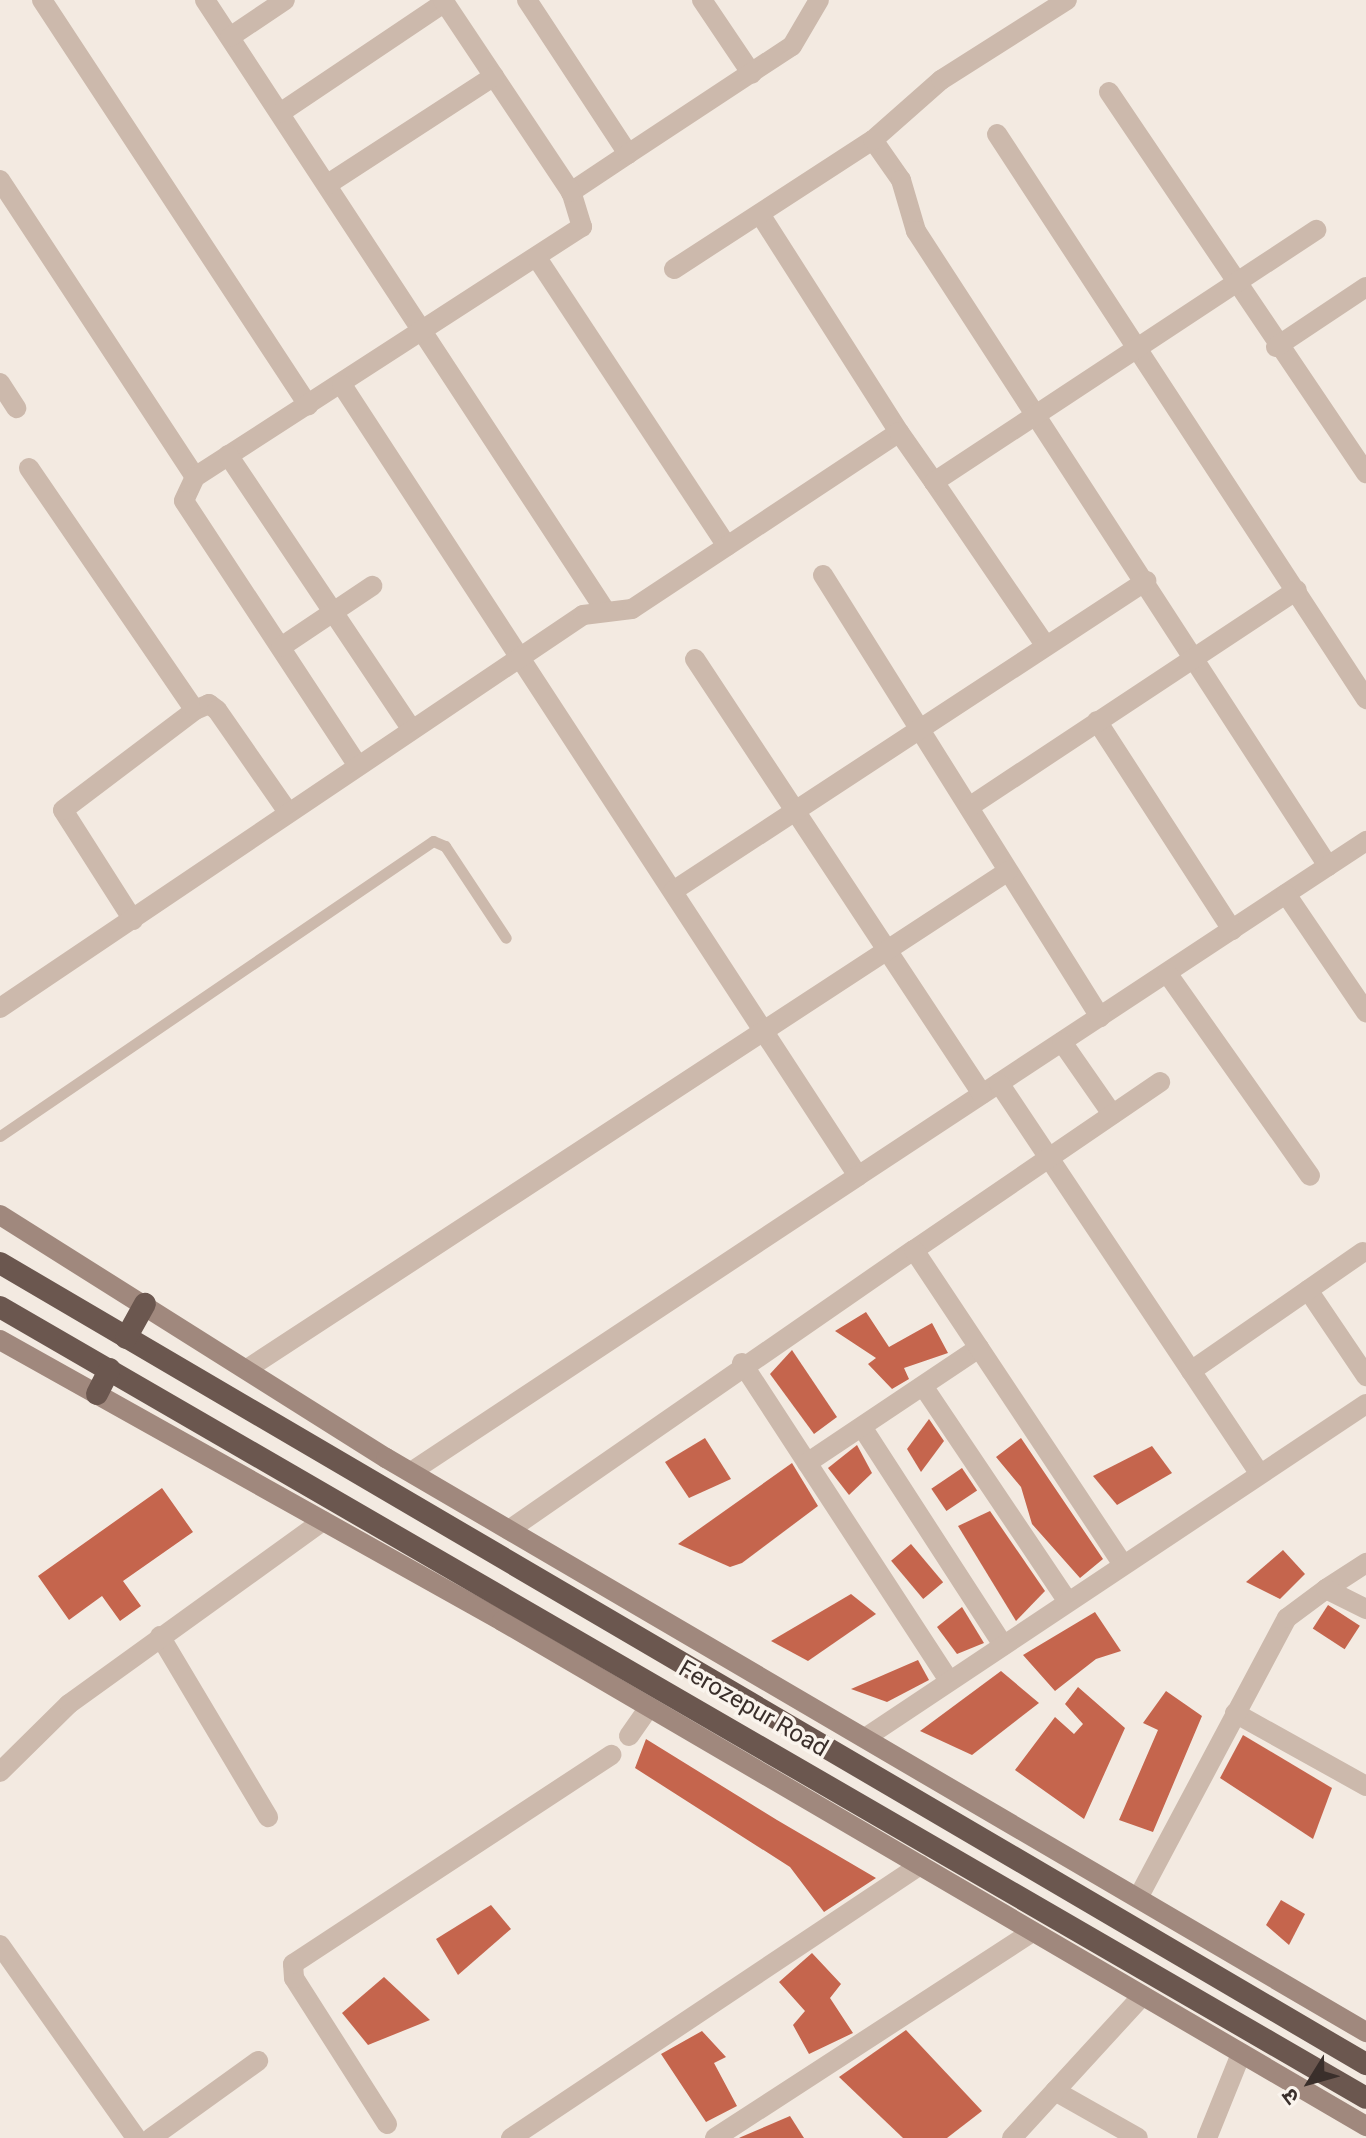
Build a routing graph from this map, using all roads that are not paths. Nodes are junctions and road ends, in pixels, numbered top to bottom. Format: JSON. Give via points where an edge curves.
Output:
{"nodes":[{"id":1,"x":42,"y":0,"type":"edge"},
{"id":2,"x":205,"y":0,"type":"edge"},
{"id":3,"x":285,"y":0,"type":"edge"},
{"id":4,"x":527,"y":0,"type":"edge"},
{"id":5,"x":702,"y":0,"type":"edge"},
{"id":6,"x":819,"y":0,"type":"edge"},
{"id":7,"x":1067,"y":0,"type":"edge"},
{"id":8,"x":444,"y":1,"type":"edge"},
{"id":9,"x":230,"y":37,"type":"junction"},
{"id":10,"x":752,"y":74,"type":"junction"},
{"id":11,"x":494,"y":76,"type":"junction"},
{"id":12,"x":1109,"y":92,"type":"dead end"},
{"id":13,"x":280,"y":113,"type":"junction"},
{"id":14,"x":997,"y":134,"type":"dead end"},
{"id":15,"x":873,"y":140,"type":"junction"},
{"id":16,"x":628,"y":154,"type":"junction"},
{"id":17,"x":0,"y":180,"type":"edge"},
{"id":18,"x":328,"y":184,"type":"junction"},
{"id":19,"x":571,"y":192,"type":"junction"},
{"id":20,"x":760,"y":214,"type":"junction"},
{"id":21,"x":1316,"y":230,"type":"dead end"},
{"id":22,"x":537,"y":258,"type":"junction"},
{"id":23,"x":674,"y":269,"type":"dead end"},
{"id":24,"x":1233,"y":282,"type":"junction"},
{"id":25,"x":1366,"y":287,"type":"edge"},
{"id":26,"x":427,"y":331,"type":"junction"},
{"id":27,"x":1276,"y":347,"type":"junction"},
{"id":28,"x":1133,"y":349,"type":"junction"},
{"id":29,"x":0,"y":383,"type":"edge"},
{"id":30,"x":342,"y":385,"type":"junction"},
{"id":31,"x":308,"y":405,"type":"junction"},
{"id":32,"x":16,"y":408,"type":"dead end"},
{"id":33,"x":1038,"y":413,"type":"junction"},
{"id":34,"x":899,"y":432,"type":"junction"},
{"id":35,"x":228,"y":455,"type":"junction"},
{"id":36,"x":1363,"y":460,"type":"edge"},
{"id":37,"x":29,"y":468,"type":"dead end"},
{"id":38,"x":195,"y":477,"type":"junction"},
{"id":39,"x":934,"y":482,"type":"junction"},
{"id":40,"x":727,"y":546,"type":"junction"},
{"id":41,"x":823,"y":575,"type":"dead end"},
{"id":42,"x":1146,"y":581,"type":"junction"},
{"id":43,"x":372,"y":586,"type":"dead end"},
{"id":44,"x":1297,"y":590,"type":"junction"},
{"id":45,"x":603,"y":607,"type":"junction"},
{"id":46,"x":334,"y":613,"type":"junction"},
{"id":47,"x":1045,"y":645,"type":"junction"},
{"id":48,"x":281,"y":647,"type":"junction"},
{"id":49,"x":519,"y":655,"type":"junction"},
{"id":50,"x":1193,"y":657,"type":"junction"},
{"id":51,"x":695,"y":659,"type":"dead end"},
{"id":52,"x":1366,"y":699,"type":"edge"},
{"id":53,"x":195,"y":710,"type":"junction"},
{"id":54,"x":1097,"y":721,"type":"junction"},
{"id":55,"x":411,"y":728,"type":"junction"},
{"id":56,"x":919,"y":728,"type":"junction"},
{"id":57,"x":357,"y":764,"type":"junction"},
{"id":58,"x":969,"y":807,"type":"junction"},
{"id":59,"x":795,"y":810,"type":"junction"},
{"id":60,"x":288,"y":812,"type":"junction"},
{"id":61,"x":1366,"y":841,"type":"edge"},
{"id":62,"x":1328,"y":866,"type":"junction"},
{"id":63,"x":1008,"y":871,"type":"junction"},
{"id":64,"x":673,"y":891,"type":"junction"},
{"id":65,"x":1286,"y":894,"type":"junction"},
{"id":66,"x":133,"y":920,"type":"junction"},
{"id":67,"x":1232,"y":930,"type":"junction"},
{"id":68,"x":506,"y":938,"type":"dead end"},
{"id":69,"x":885,"y":948,"type":"junction"},
{"id":70,"x":1167,"y":973,"type":"junction"},
{"id":71,"x":0,"y":1008,"type":"edge"},
{"id":72,"x":1366,"y":1012,"type":"edge"},
{"id":73,"x":1100,"y":1017,"type":"junction"},
{"id":74,"x":763,"y":1029,"type":"junction"},
{"id":75,"x":1062,"y":1042,"type":"junction"},
{"id":76,"x":1160,"y":1082,"type":"dead end"},
{"id":77,"x":991,"y":1089,"type":"junction"},
{"id":78,"x":1112,"y":1114,"type":"junction"},
{"id":79,"x":0,"y":1136,"type":"edge"},
{"id":80,"x":1049,"y":1157,"type":"junction"},
{"id":81,"x":858,"y":1176,"type":"junction"},
{"id":82,"x":1310,"y":1176,"type":"dead end"},
{"id":83,"x":0,"y":1215,"type":"edge"},
{"id":84,"x":914,"y":1250,"type":"junction"},
{"id":85,"x":1363,"y":1252,"type":"dead end"},
{"id":86,"x":0,"y":1263,"type":"edge"},
{"id":87,"x":1308,"y":1290,"type":"junction"},
{"id":88,"x":145,"y":1304,"type":"junction"},
{"id":89,"x":0,"y":1307,"type":"edge"},
{"id":90,"x":126,"y":1338,"type":"junction"},
{"id":91,"x":0,"y":1340,"type":"edge"},
{"id":92,"x":979,"y":1348,"type":"junction"},
{"id":93,"x":742,"y":1363,"type":"junction"},
{"id":94,"x":110,"y":1369,"type":"junction"},
{"id":95,"x":247,"y":1369,"type":"junction"},
{"id":96,"x":1191,"y":1371,"type":"junction"},
{"id":97,"x":1366,"y":1376,"type":"edge"},
{"id":98,"x":923,"y":1386,"type":"junction"},
{"id":99,"x":97,"y":1394,"type":"junction"},
{"id":100,"x":1366,"y":1404,"type":"edge"},
{"id":101,"x":862,"y":1427,"type":"junction"},
{"id":102,"x":807,"y":1463,"type":"junction"},
{"id":103,"x":411,"y":1472,"type":"junction"},
{"id":104,"x":1260,"y":1474,"type":"junction"},
{"id":105,"x":323,"y":1521,"type":"junction"},
{"id":106,"x":509,"y":1530,"type":"junction"},
{"id":107,"x":1366,"y":1563,"type":"edge"},
{"id":108,"x":1123,"y":1565,"type":"junction"},
{"id":109,"x":1326,"y":1589,"type":"junction"},
{"id":110,"x":1068,"y":1602,"type":"junction"},
{"id":111,"x":1366,"y":1609,"type":"edge"},
{"id":112,"x":160,"y":1636,"type":"junction"},
{"id":113,"x":1003,"y":1645,"type":"junction"},
{"id":114,"x":949,"y":1681,"type":"junction"},
{"id":115,"x":649,"y":1707,"type":"junction"},
{"id":116,"x":1235,"y":1713,"type":"junction"},
{"id":117,"x":629,"y":1736,"type":"dead end"},
{"id":118,"x":865,"y":1738,"type":"junction"},
{"id":119,"x":611,"y":1755,"type":"dead end"},
{"id":120,"x":0,"y":1772,"type":"edge"},
{"id":121,"x":1366,"y":1786,"type":"edge"},
{"id":122,"x":268,"y":1817,"type":"dead end"},
{"id":123,"x":920,"y":1865,"type":"junction"},
{"id":124,"x":1138,"y":1898,"type":"junction"},
{"id":125,"x":1032,"y":1932,"type":"junction"},
{"id":126,"x":0,"y":1945,"type":"edge"},
{"id":127,"x":1142,"y":1996,"type":"junction"},
{"id":128,"x":1366,"y":2032,"type":"edge"},
{"id":129,"x":1241,"y":2054,"type":"junction"},
{"id":130,"x":258,"y":2061,"type":"dead end"},
{"id":131,"x":1366,"y":2064,"type":"edge"},
{"id":132,"x":1055,"y":2091,"type":"junction"},
{"id":133,"x":1366,"y":2098,"type":"edge"},
{"id":134,"x":387,"y":2124,"type":"dead end"},
{"id":135,"x":1366,"y":2126,"type":"edge"},
{"id":136,"x":136,"y":2138,"type":"edge"},
{"id":137,"x":151,"y":2138,"type":"edge"},
{"id":138,"x":511,"y":2138,"type":"edge"},
{"id":139,"x":715,"y":2138,"type":"edge"},
{"id":140,"x":1012,"y":2138,"type":"edge"},
{"id":141,"x":1138,"y":2138,"type":"edge"},
{"id":142,"x":1207,"y":2138,"type":"edge"}],
"edges":[{"from":1,"to":31,"type":"street"},
{"from":2,"to":9,"type":"street"},
{"from":3,"to":9,"type":"street"},
{"from":4,"to":16,"type":"street"},
{"from":5,"to":10,"type":"street"},
{"from":6,"to":10,"type":"street","via":[[797,41]]},
{"from":7,"to":15,"type":"street","via":[[941,80]]},
{"from":8,"to":11,"type":"street"},
{"from":8,"to":13,"type":"street"},
{"from":9,"to":13,"type":"street"},
{"from":10,"to":16,"type":"street"},
{"from":11,"to":18,"type":"street"},
{"from":11,"to":19,"type":"street"},
{"from":12,"to":24,"type":"street"},
{"from":13,"to":18,"type":"street"},
{"from":14,"to":28,"type":"street"},
{"from":15,"to":20,"type":"street"},
{"from":15,"to":33,"type":"street","via":[[901,180],[916,231]]},
{"from":16,"to":19,"type":"street"},
{"from":17,"to":38,"type":"street"},
{"from":18,"to":26,"type":"street"},
{"from":19,"to":22,"type":"street","via":[[582,227]]},
{"from":20,"to":23,"type":"street"},
{"from":20,"to":34,"type":"street"},
{"from":21,"to":24,"type":"street"},
{"from":22,"to":26,"type":"street"},
{"from":22,"to":40,"type":"street"},
{"from":24,"to":27,"type":"street"},
{"from":24,"to":28,"type":"street"},
{"from":25,"to":27,"type":"street"},
{"from":26,"to":30,"type":"street"},
{"from":26,"to":45,"type":"street"},
{"from":27,"to":36,"type":"street"},
{"from":28,"to":33,"type":"street"},
{"from":28,"to":44,"type":"street"},
{"from":29,"to":32,"type":"street"},
{"from":30,"to":31,"type":"street"},
{"from":30,"to":49,"type":"street"},
{"from":31,"to":35,"type":"street"},
{"from":33,"to":39,"type":"street"},
{"from":33,"to":42,"type":"street"},
{"from":34,"to":39,"type":"street"},
{"from":34,"to":40,"type":"street"},
{"from":35,"to":38,"type":"street"},
{"from":35,"to":46,"type":"street"},
{"from":37,"to":53,"type":"street"},
{"from":38,"to":48,"type":"street","via":[[184,501]]},
{"from":39,"to":47,"type":"street"},
{"from":40,"to":45,"type":"street","via":[[624,613]]},
{"from":41,"to":56,"type":"street"},
{"from":42,"to":47,"type":"street"},
{"from":42,"to":50,"type":"street"},
{"from":43,"to":46,"type":"street"},
{"from":44,"to":50,"type":"street"},
{"from":44,"to":52,"type":"street"},
{"from":45,"to":49,"type":"street"},
{"from":46,"to":48,"type":"street"},
{"from":46,"to":55,"type":"street"},
{"from":47,"to":56,"type":"street"},
{"from":48,"to":57,"type":"street"},
{"from":49,"to":55,"type":"street"},
{"from":49,"to":64,"type":"street"},
{"from":50,"to":54,"type":"street"},
{"from":50,"to":62,"type":"street"},
{"from":51,"to":59,"type":"street"},
{"from":53,"to":60,"type":"street","via":[[209,704],[217,710]]},
{"from":53,"to":66,"type":"street","via":[[63,810]]},
{"from":54,"to":58,"type":"street"},
{"from":54,"to":67,"type":"street"},
{"from":55,"to":57,"type":"street"},
{"from":56,"to":58,"type":"street"},
{"from":56,"to":59,"type":"street"},
{"from":57,"to":60,"type":"street"},
{"from":58,"to":63,"type":"street"},
{"from":59,"to":64,"type":"street"},
{"from":59,"to":69,"type":"street"},
{"from":60,"to":66,"type":"street"},
{"from":61,"to":62,"type":"street"},
{"from":62,"to":65,"type":"street"},
{"from":63,"to":69,"type":"street"},
{"from":63,"to":73,"type":"street"},
{"from":64,"to":74,"type":"street"},
{"from":65,"to":67,"type":"street"},
{"from":65,"to":72,"type":"street"},
{"from":66,"to":71,"type":"street"},
{"from":67,"to":70,"type":"street"},
{"from":68,"to":79,"type":"lane","via":[[445,846],[433,841]]},
{"from":69,"to":74,"type":"street"},
{"from":69,"to":77,"type":"street"},
{"from":70,"to":73,"type":"street"},
{"from":70,"to":82,"type":"street"},
{"from":73,"to":75,"type":"street"},
{"from":74,"to":81,"type":"street"},
{"from":74,"to":95,"type":"street"},
{"from":75,"to":77,"type":"street"},
{"from":75,"to":78,"type":"street"},
{"from":76,"to":78,"type":"street"},
{"from":77,"to":80,"type":"street"},
{"from":77,"to":81,"type":"street"},
{"from":78,"to":80,"type":"street"},
{"from":80,"to":84,"type":"street"},
{"from":80,"to":96,"type":"street"},
{"from":81,"to":103,"type":"street"},
{"from":83,"to":88,"type":"main road"},
{"from":84,"to":92,"type":"street"},
{"from":84,"to":93,"type":"street"},
{"from":85,"to":87,"type":"street"},
{"from":86,"to":90,"type":"highway","name":"Ferozepur Road"},
{"from":87,"to":96,"type":"street"},
{"from":87,"to":97,"type":"street"},
{"from":88,"to":90,"type":"highway"},
{"from":88,"to":95,"type":"main road"},
{"from":89,"to":94,"type":"highway","name":"Ferozepur Road"},
{"from":90,"to":131,"type":"highway","name":"Ferozepur Road"},
{"from":91,"to":99,"type":"main road"},
{"from":92,"to":98,"type":"street"},
{"from":92,"to":108,"type":"street"},
{"from":93,"to":102,"type":"street"},
{"from":93,"to":106,"type":"street"},
{"from":94,"to":99,"type":"highway"},
{"from":94,"to":133,"type":"highway","name":"Ferozepur Road"},
{"from":95,"to":103,"type":"main road"},
{"from":96,"to":104,"type":"street"},
{"from":98,"to":101,"type":"street"},
{"from":98,"to":110,"type":"street"},
{"from":99,"to":105,"type":"main road"},
{"from":100,"to":104,"type":"street"},
{"from":101,"to":102,"type":"street"},
{"from":101,"to":113,"type":"street"},
{"from":102,"to":114,"type":"street"},
{"from":103,"to":106,"type":"main road"},
{"from":104,"to":108,"type":"street"},
{"from":105,"to":112,"type":"street"},
{"from":105,"to":115,"type":"main road"},
{"from":106,"to":118,"type":"main road"},
{"from":107,"to":109,"type":"street"},
{"from":108,"to":110,"type":"street"},
{"from":109,"to":111,"type":"street"},
{"from":109,"to":116,"type":"street","via":[[1287,1618]]},
{"from":110,"to":113,"type":"street"},
{"from":112,"to":120,"type":"street","via":[[69,1704]]},
{"from":112,"to":122,"type":"street"},
{"from":113,"to":114,"type":"street"},
{"from":114,"to":118,"type":"street"},
{"from":115,"to":117,"type":"street"},
{"from":115,"to":123,"type":"main road"},
{"from":116,"to":121,"type":"street"},
{"from":116,"to":124,"type":"street"},
{"from":118,"to":124,"type":"main road"},
{"from":119,"to":134,"type":"street","via":[[293,1964],[294,1978]]},
{"from":123,"to":125,"type":"main road"},
{"from":123,"to":138,"type":"street"},
{"from":124,"to":128,"type":"main road"},
{"from":125,"to":127,"type":"main road"},
{"from":125,"to":139,"type":"street"},
{"from":126,"to":136,"type":"street"},
{"from":127,"to":129,"type":"main road"},
{"from":127,"to":132,"type":"street"},
{"from":129,"to":135,"type":"main road"},
{"from":129,"to":142,"type":"street"},
{"from":130,"to":137,"type":"street"},
{"from":132,"to":140,"type":"street"},
{"from":132,"to":141,"type":"street"}]}
